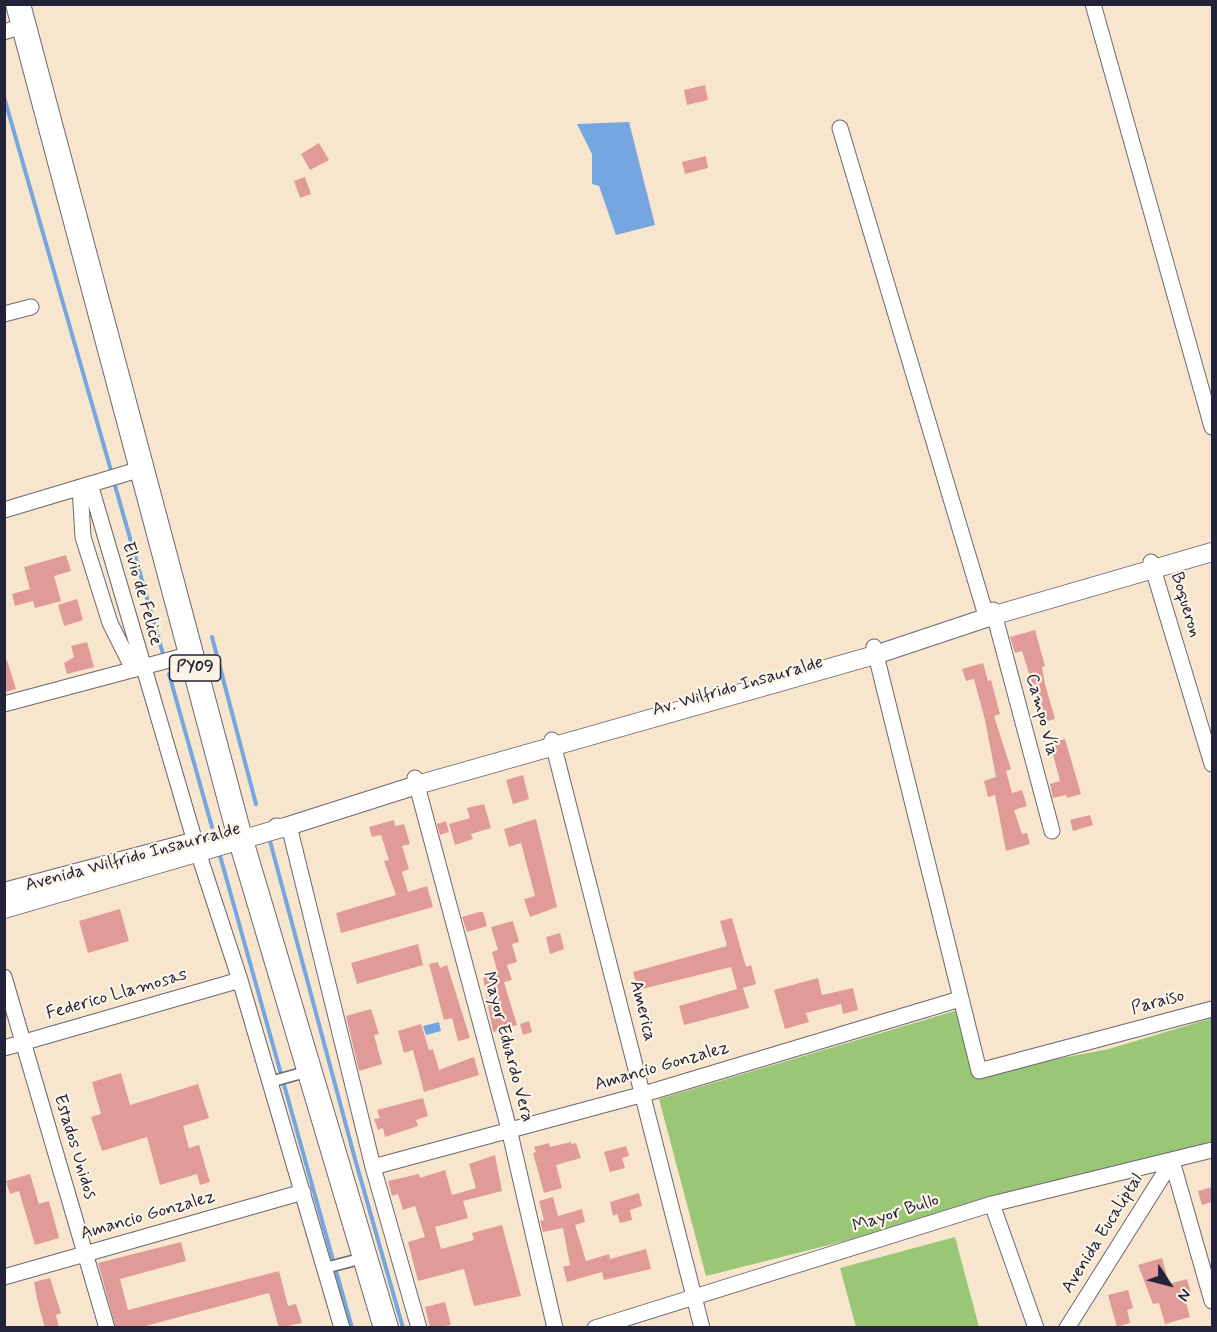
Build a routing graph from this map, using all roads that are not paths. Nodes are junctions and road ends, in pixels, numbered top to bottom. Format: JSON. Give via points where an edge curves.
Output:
{"nodes":[{"id":1,"x":1094,"y":4,"type":"edge"},
{"id":2,"x":13,"y":17,"type":"edge"},
{"id":3,"x":840,"y":128,"type":"dead end"},
{"id":4,"x":30,"y":306,"type":"dead end"},
{"id":5,"x":4,"y":314,"type":"edge"},
{"id":6,"x":1212,"y":427,"type":"edge"},
{"id":7,"x":131,"y":472,"type":"junction"},
{"id":8,"x":85,"y":486,"type":"junction"},
{"id":9,"x":4,"y":510,"type":"edge"},
{"id":10,"x":1212,"y":544,"type":"edge"},
{"id":11,"x":1212,"y":552,"type":"edge"},
{"id":12,"x":1152,"y":565,"type":"junction"},
{"id":13,"x":991,"y":612,"type":"junction"},
{"id":14,"x":874,"y":651,"type":"junction"},
{"id":15,"x":184,"y":656,"type":"junction"},
{"id":16,"x":138,"y":668,"type":"junction"},
{"id":17,"x":4,"y":704,"type":"edge"},
{"id":18,"x":553,"y":743,"type":"junction"},
{"id":19,"x":1212,"y":764,"type":"edge"},
{"id":20,"x":416,"y":782,"type":"junction"},
{"id":21,"x":262,"y":825,"type":"junction"},
{"id":22,"x":285,"y":827,"type":"junction"},
{"id":23,"x":1052,"y":831,"type":"dead end"},
{"id":24,"x":234,"y":837,"type":"junction"},
{"id":25,"x":197,"y":847,"type":"junction"},
{"id":26,"x":4,"y":892,"type":"edge"},
{"id":27,"x":4,"y":909,"type":"edge"},
{"id":28,"x":4,"y":977,"type":"edge"},
{"id":29,"x":240,"y":980,"type":"junction"},
{"id":30,"x":960,"y":999,"type":"junction"},
{"id":31,"x":1212,"y":1009,"type":"edge"},
{"id":32,"x":22,"y":1042,"type":"junction"},
{"id":33,"x":4,"y":1048,"type":"edge"},
{"id":34,"x":285,"y":1078,"type":"junction"},
{"id":35,"x":644,"y":1094,"type":"junction"},
{"id":36,"x":508,"y":1129,"type":"junction"},
{"id":37,"x":1212,"y":1150,"type":"edge"},
{"id":38,"x":1172,"y":1161,"type":"junction"},
{"id":39,"x":374,"y":1167,"type":"junction"},
{"id":40,"x":303,"y":1192,"type":"junction"},
{"id":41,"x":992,"y":1204,"type":"junction"},
{"id":42,"x":86,"y":1254,"type":"junction"},
{"id":43,"x":337,"y":1265,"type":"junction"},
{"id":44,"x":4,"y":1277,"type":"edge"},
{"id":45,"x":695,"y":1298,"type":"junction"},
{"id":46,"x":1212,"y":1301,"type":"edge"},
{"id":47,"x":107,"y":1328,"type":"edge"},
{"id":48,"x":342,"y":1328,"type":"edge"},
{"id":49,"x":371,"y":1328,"type":"edge"},
{"id":50,"x":386,"y":1328,"type":"edge"},
{"id":51,"x":419,"y":1328,"type":"edge"},
{"id":52,"x":555,"y":1328,"type":"edge"},
{"id":53,"x":595,"y":1328,"type":"edge"},
{"id":54,"x":702,"y":1328,"type":"edge"},
{"id":55,"x":1036,"y":1328,"type":"edge"},
{"id":56,"x":1067,"y":1328,"type":"edge"}],
"edges":[{"from":1,"to":6,"type":"street"},
{"from":2,"to":7,"type":"highway","number":"PY09"},
{"from":2,"to":24,"type":"highway","number":"PY09"},
{"from":3,"to":13,"type":"street","name":"Campo Vía"},
{"from":4,"to":5,"type":"street"},
{"from":7,"to":8,"type":"street"},
{"from":7,"to":15,"type":"highway","number":"PY09"},
{"from":8,"to":9,"type":"street"},
{"from":8,"to":16,"type":"street","name":"Elvio de Felice"},
{"from":8,"to":16,"type":"street","via":[[82,537],[110,623],[122,651]]},
{"from":10,"to":12,"type":"street","name":"Av. Wilfrido Insauralde"},
{"from":11,"to":12,"type":"street"},
{"from":12,"to":13,"type":"street","name":"Av. Wilfrido Insauralde"},
{"from":12,"to":19,"type":"street","name":"Boqueron"},
{"from":13,"to":14,"type":"street","name":"Av. Wilfrido Insauralde"},
{"from":13,"to":23,"type":"street","name":"Campo Vía"},
{"from":14,"to":18,"type":"street","name":"Av. Wilfrido Insauralde"},
{"from":14,"to":30,"type":"street"},
{"from":15,"to":16,"type":"street"},
{"from":15,"to":24,"type":"highway","number":"PY09"},
{"from":16,"to":17,"type":"street"},
{"from":16,"to":25,"type":"street","name":"Elvio de Felice"},
{"from":18,"to":20,"type":"street","name":"Av. Wilfrido Insauralde"},
{"from":18,"to":35,"type":"street","name":"America"},
{"from":20,"to":21,"type":"street","name":"Av. Wilfrido Insauralde"},
{"from":20,"to":22,"type":"street"},
{"from":20,"to":36,"type":"street","name":"Mayor Eduardo Vera"},
{"from":21,"to":22,"type":"street"},
{"from":21,"to":24,"type":"street","name":"Avenida Wilfrido Insaurralde"},
{"from":22,"to":24,"type":"street"},
{"from":22,"to":39,"type":"street","via":[[291,834]]},
{"from":24,"to":25,"type":"street","name":"Avenida Wilfrido Insaurralde"},
{"from":24,"to":34,"type":"highway","number":"PY09"},
{"from":24,"to":50,"type":"highway","number":"PY09"},
{"from":25,"to":26,"type":"street","name":"Avenida Wilfrido Insaurralde"},
{"from":25,"to":27,"type":"street","name":"Avenida Wilfrido Insaurralde","via":[[176,859]]},
{"from":25,"to":29,"type":"street","name":"Elvio de Felice"},
{"from":28,"to":32,"type":"street","name":"Estados Unidos"},
{"from":29,"to":32,"type":"street","name":"Federico Llamosas"},
{"from":29,"to":34,"type":"street","name":"Elvio de Felice"},
{"from":30,"to":31,"type":"street","name":"Paraiso","via":[[979,1071]]},
{"from":30,"to":35,"type":"street","name":"Amancio Gonzalez"},
{"from":32,"to":33,"type":"street","name":"Federico Llamosas"},
{"from":32,"to":42,"type":"street","name":"Estados Unidos"},
{"from":34,"to":40,"type":"street","name":"Elvio de Felice"},
{"from":34,"to":43,"type":"highway","number":"PY09"},
{"from":35,"to":36,"type":"street","name":"Amancio Gonzalez"},
{"from":35,"to":45,"type":"street","name":"America"},
{"from":36,"to":39,"type":"street","name":"Amancio Gonzalez"},
{"from":36,"to":52,"type":"street","name":"Mayor Eduardo Vera"},
{"from":37,"to":38,"type":"street","name":"Mayor Bullo"},
{"from":38,"to":41,"type":"street","name":"Mayor Bullo"},
{"from":38,"to":46,"type":"street"},
{"from":38,"to":56,"type":"street","name":"Avenida Eucaliptal"},
{"from":39,"to":51,"type":"street"},
{"from":40,"to":42,"type":"street","name":"Amancio Gonzalez"},
{"from":40,"to":43,"type":"street","name":"Elvio de Felice"},
{"from":41,"to":45,"type":"street","name":"Mayor Bullo"},
{"from":41,"to":55,"type":"street"},
{"from":42,"to":44,"type":"street","name":"Amancio Gonzalez"},
{"from":42,"to":47,"type":"street","name":"Estados Unidos"},
{"from":43,"to":48,"type":"street","name":"Elvio de Felice"},
{"from":43,"to":49,"type":"highway","number":"PY09"},
{"from":45,"to":53,"type":"street","name":"Mayor Bullo"},
{"from":45,"to":54,"type":"street","name":"America"}]}
